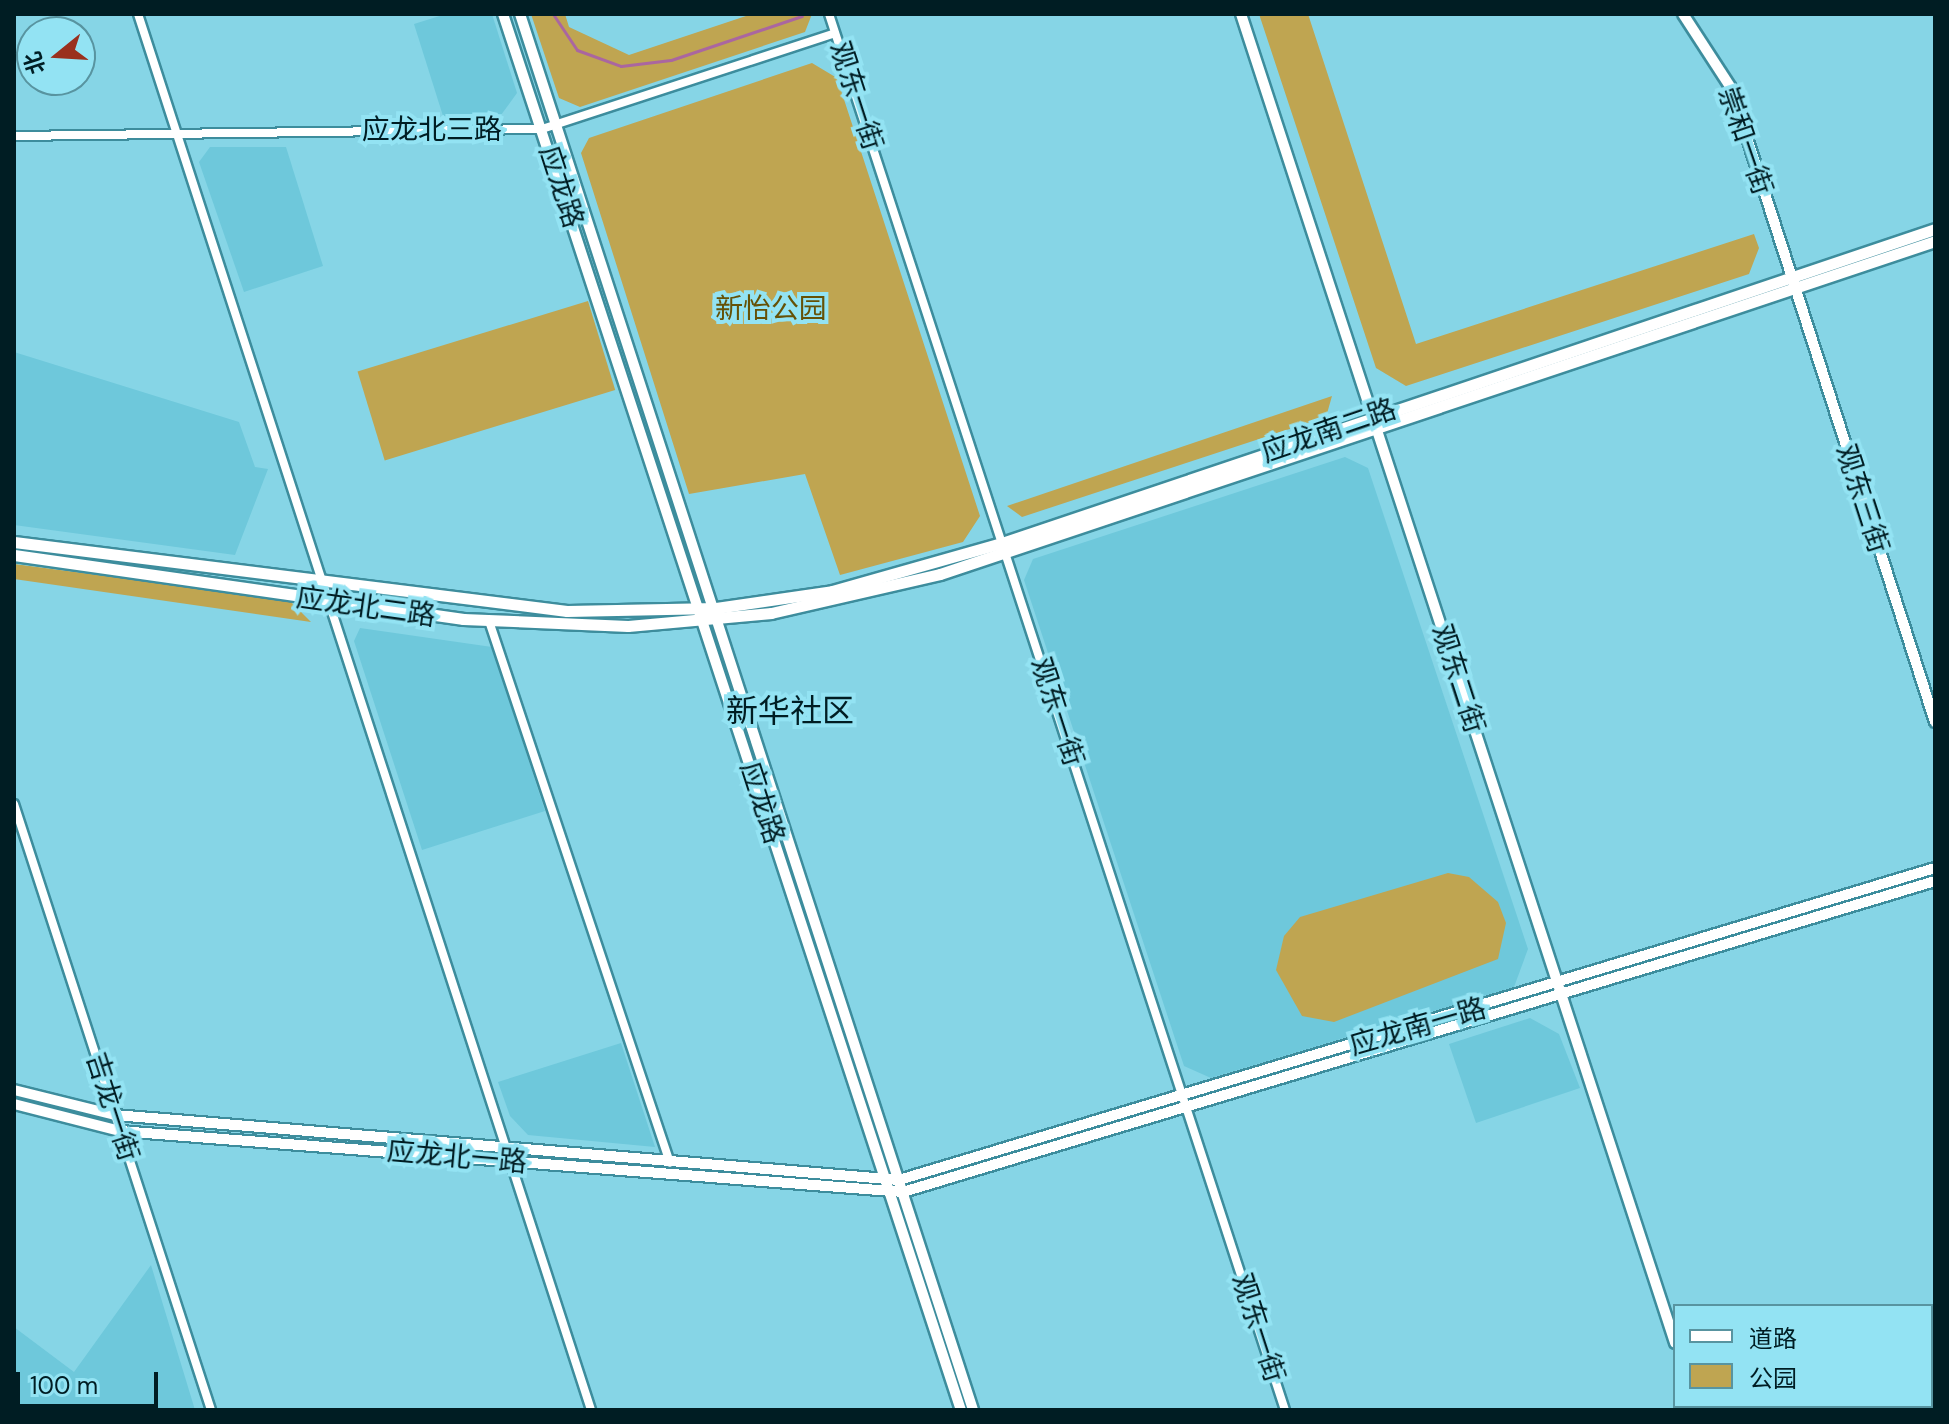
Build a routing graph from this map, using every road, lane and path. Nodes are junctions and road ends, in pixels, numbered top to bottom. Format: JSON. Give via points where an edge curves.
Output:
{"nodes":[{"id":1,"x":138,"y":14,"type":"edge"},
{"id":2,"x":503,"y":14,"type":"edge"},
{"id":3,"x":520,"y":14,"type":"edge"},
{"id":4,"x":829,"y":14,"type":"edge"},
{"id":5,"x":1241,"y":14,"type":"edge"},
{"id":6,"x":1683,"y":14,"type":"edge"},
{"id":7,"x":835,"y":33,"type":"junction"},
{"id":8,"x":557,"y":125,"type":"junction"},
{"id":9,"x":542,"y":129,"type":"junction"},
{"id":10,"x":177,"y":131,"type":"junction"},
{"id":11,"x":14,"y":136,"type":"edge"},
{"id":12,"x":1935,"y":229,"type":"edge"},
{"id":13,"x":1935,"y":241,"type":"edge"},
{"id":14,"x":1791,"y":281,"type":"junction"},
{"id":15,"x":1374,"y":421,"type":"junction"},
{"id":16,"x":14,"y":542,"type":"edge"},
{"id":17,"x":1004,"y":548,"type":"junction"},
{"id":18,"x":14,"y":555,"type":"edge"},
{"id":19,"x":322,"y":584,"type":"junction"},
{"id":20,"x":328,"y":603,"type":"junction"},
{"id":21,"x":699,"y":609,"type":"junction"},
{"id":22,"x":718,"y":614,"type":"junction"},
{"id":23,"x":489,"y":621,"type":"junction"},
{"id":24,"x":703,"y":621,"type":"junction"},
{"id":25,"x":1935,"y":722,"type":"edge"},
{"id":26,"x":14,"y":804,"type":"edge"},
{"id":27,"x":1935,"y":868,"type":"edge"},
{"id":28,"x":1935,"y":881,"type":"edge"},
{"id":29,"x":1560,"y":990,"type":"junction"},
{"id":30,"x":14,"y":1090,"type":"edge"},
{"id":31,"x":1185,"y":1101,"type":"junction"},
{"id":32,"x":14,"y":1104,"type":"edge"},
{"id":33,"x":115,"y":1115,"type":"junction"},
{"id":34,"x":120,"y":1131,"type":"junction"},
{"id":35,"x":507,"y":1149,"type":"junction"},
{"id":36,"x":510,"y":1162,"type":"junction"},
{"id":37,"x":670,"y":1163,"type":"junction"},
{"id":38,"x":899,"y":1180,"type":"junction"},
{"id":39,"x":887,"y":1186,"type":"junction"},
{"id":40,"x":903,"y":1192,"type":"junction"},
{"id":41,"x":1673,"y":1337,"type":"edge"},
{"id":42,"x":211,"y":1410,"type":"edge"},
{"id":43,"x":591,"y":1410,"type":"edge"},
{"id":44,"x":961,"y":1410,"type":"edge"},
{"id":45,"x":973,"y":1410,"type":"edge"},
{"id":46,"x":1285,"y":1410,"type":"edge"}],
"edges":[{"from":1,"to":10,"type":"street"},
{"from":2,"to":9,"type":"street","name":"应龙路"},
{"from":3,"to":8,"type":"street","name":"应龙路"},
{"from":4,"to":7,"type":"street","name":"观东一街"},
{"from":5,"to":15,"type":"street","name":"观东二街"},
{"from":6,"to":14,"type":"street","name":"崇和一街","via":[[1731,88]]},
{"from":7,"to":8,"type":"street","name":"应龙北三路"},
{"from":7,"to":17,"type":"street","name":"观东一街"},
{"from":8,"to":9,"type":"street","name":"应龙北三路"},
{"from":8,"to":22,"type":"street","name":"应龙路"},
{"from":9,"to":10,"type":"street","name":"应龙北三路"},
{"from":9,"to":21,"type":"street","name":"应龙路"},
{"from":10,"to":11,"type":"street","name":"应龙北三路"},
{"from":10,"to":19,"type":"street"},
{"from":12,"to":14,"type":"main road","name":"应龙南二路"},
{"from":13,"to":14,"type":"main road","name":"应龙南二路"},
{"from":14,"to":15,"type":"main road","name":"应龙南二路"},
{"from":14,"to":25,"type":"street","name":"观东三街"},
{"from":15,"to":17,"type":"main road","name":"应龙南二路"},
{"from":15,"to":29,"type":"street","name":"观东二街"},
{"from":16,"to":19,"type":"main road","name":"应龙北二路"},
{"from":17,"to":22,"type":"main road","name":"应龙南二路","via":[[851,599]]},
{"from":17,"to":31,"type":"street","name":"观东一街"},
{"from":18,"to":20,"type":"main road","name":"应龙北二路"},
{"from":19,"to":20,"type":"street"},
{"from":19,"to":21,"type":"main road","name":"应龙北二路","via":[[567,611]]},
{"from":20,"to":23,"type":"main road","name":"应龙北二路"},
{"from":20,"to":35,"type":"street"},
{"from":21,"to":22,"type":"main road","name":"应龙北二路"},
{"from":21,"to":24,"type":"street","name":"应龙路"},
{"from":22,"to":24,"type":"main road","name":"应龙北二路"},
{"from":22,"to":38,"type":"street","name":"应龙路"},
{"from":23,"to":24,"type":"main road","name":"应龙北二路"},
{"from":23,"to":37,"type":"street"},
{"from":24,"to":39,"type":"street","name":"应龙路"},
{"from":26,"to":33,"type":"street","name":"吉龙一街"},
{"from":27,"to":29,"type":"street","name":"应龙南一路"},
{"from":28,"to":29,"type":"street","name":"应龙南一路"},
{"from":29,"to":31,"type":"street","name":"应龙南一路"},
{"from":29,"to":41,"type":"street","name":"观东二街"},
{"from":30,"to":33,"type":"street","name":"应龙北一路"},
{"from":31,"to":38,"type":"street","name":"应龙南一路"},
{"from":31,"to":40,"type":"street","name":"应龙南一路"},
{"from":31,"to":46,"type":"street","name":"观东一街"},
{"from":32,"to":34,"type":"street","name":"应龙北一路"},
{"from":33,"to":34,"type":"street","name":"吉龙一街"},
{"from":33,"to":35,"type":"street","name":"应龙北一路"},
{"from":34,"to":36,"type":"street","name":"应龙北一路"},
{"from":34,"to":42,"type":"street","name":"吉龙一街"},
{"from":35,"to":36,"type":"street"},
{"from":35,"to":37,"type":"street","name":"应龙北一路"},
{"from":36,"to":39,"type":"street","name":"应龙北一路"},
{"from":36,"to":43,"type":"street"},
{"from":37,"to":39,"type":"street","name":"应龙北一路"},
{"from":38,"to":39,"type":"street","name":"应龙北一路"},
{"from":38,"to":40,"type":"street","name":"应龙路"},
{"from":39,"to":40,"type":"street","name":"应龙北一路"},
{"from":39,"to":44,"type":"street","name":"应龙路"},
{"from":40,"to":45,"type":"street","name":"应龙路"}]}
